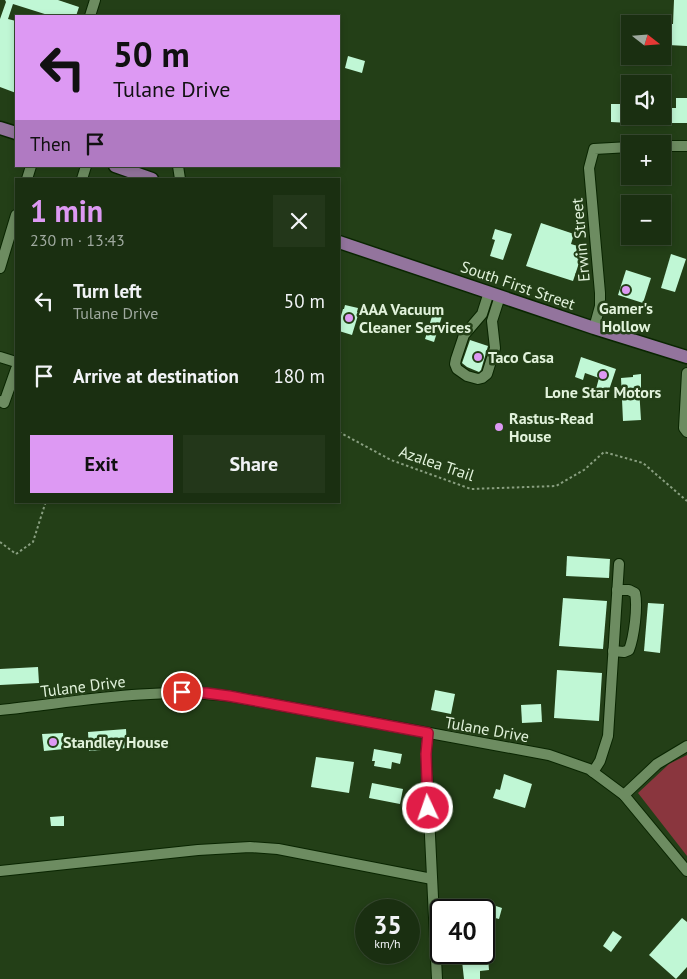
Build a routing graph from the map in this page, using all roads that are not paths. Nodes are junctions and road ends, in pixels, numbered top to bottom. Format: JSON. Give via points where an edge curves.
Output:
{"nodes":[{"id":1,"x":95,"y":0,"type":"edge"},
{"id":2,"x":90,"y":15,"type":"edge"},
{"id":3,"x":0,"y":128,"type":"edge"},
{"id":4,"x":15,"y":133,"type":"edge"},
{"id":5,"x":671,"y":146,"type":"edge"},
{"id":6,"x":687,"y":146,"type":"edge"},
{"id":7,"x":621,"y":147,"type":"edge"},
{"id":8,"x":118,"y":167,"type":"edge"},
{"id":9,"x":149,"y":178,"type":"edge"},
{"id":10,"x":15,"y":218,"type":"edge"},
{"id":11,"x":340,"y":242,"type":"edge"},
{"id":12,"x":0,"y":268,"type":"edge"},
{"id":13,"x":494,"y":294,"type":"junction"},
{"id":14,"x":594,"y":328,"type":"junction"},
{"id":15,"x":0,"y":357,"type":"edge"},
{"id":16,"x":687,"y":357,"type":"edge"},
{"id":17,"x":15,"y":362,"type":"edge"},
{"id":18,"x":15,"y":373,"type":"edge"},
{"id":19,"x":687,"y":373,"type":"edge"},
{"id":20,"x":0,"y":402,"type":"edge"},
{"id":21,"x":687,"y":432,"type":"edge"},
{"id":22,"x":619,"y":564,"type":"dead end"},
{"id":23,"x":617,"y":590,"type":"junction"},
{"id":24,"x":613,"y":651,"type":"junction"},
{"id":25,"x":0,"y":710,"type":"edge"},
{"id":26,"x":428,"y":733,"type":"junction"},
{"id":27,"x":687,"y":746,"type":"edge"},
{"id":28,"x":593,"y":772,"type":"junction"},
{"id":29,"x":624,"y":795,"type":"junction"},
{"id":30,"x":0,"y":871,"type":"edge"},
{"id":31,"x":687,"y":871,"type":"edge"},
{"id":32,"x":432,"y":879,"type":"junction"},
{"id":33,"x":437,"y":979,"type":"edge"}],
"edges":[{"from":1,"to":2,"type":"street"},
{"from":3,"to":4,"type":"main road"},
{"from":5,"to":6,"type":"street"},
{"from":7,"to":14,"type":"street","name":"Erwin Street","via":[[594,148],[589,168],[600,293]]},
{"from":8,"to":9,"type":"main road"},
{"from":10,"to":12,"type":"street"},
{"from":11,"to":13,"type":"main road","name":"South First Street"},
{"from":13,"to":13,"type":"street","via":[[464,335],[456,358],[457,369],[478,379],[487,374],[495,348],[492,322]]},
{"from":13,"to":14,"type":"main road","name":"South First Street"},
{"from":14,"to":16,"type":"main road","name":"South First Street"},
{"from":15,"to":17,"type":"street"},
{"from":18,"to":20,"type":"street","via":[[4,403]]},
{"from":19,"to":21,"type":"street","via":[[684,428]]},
{"from":22,"to":23,"type":"street"},
{"from":23,"to":24,"type":"street"},
{"from":23,"to":24,"type":"street","via":[[629,590],[635,593],[637,600],[629,650]]},
{"from":24,"to":28,"type":"street","via":[[608,736]]},
{"from":25,"to":26,"type":"street","name":"Tulane Drive","via":[[132,695],[206,693]]},
{"from":26,"to":28,"type":"street","name":"Tulane Drive","via":[[549,755]]},
{"from":26,"to":32,"type":"street","via":[[426,754]]},
{"from":27,"to":29,"type":"street","via":[[657,764]]},
{"from":28,"to":29,"type":"street","name":"Tulane Drive"},
{"from":29,"to":31,"type":"street","name":"Tulane Drive"},
{"from":30,"to":32,"type":"street","via":[[250,847],[278,849]]},
{"from":32,"to":33,"type":"street"}]}
